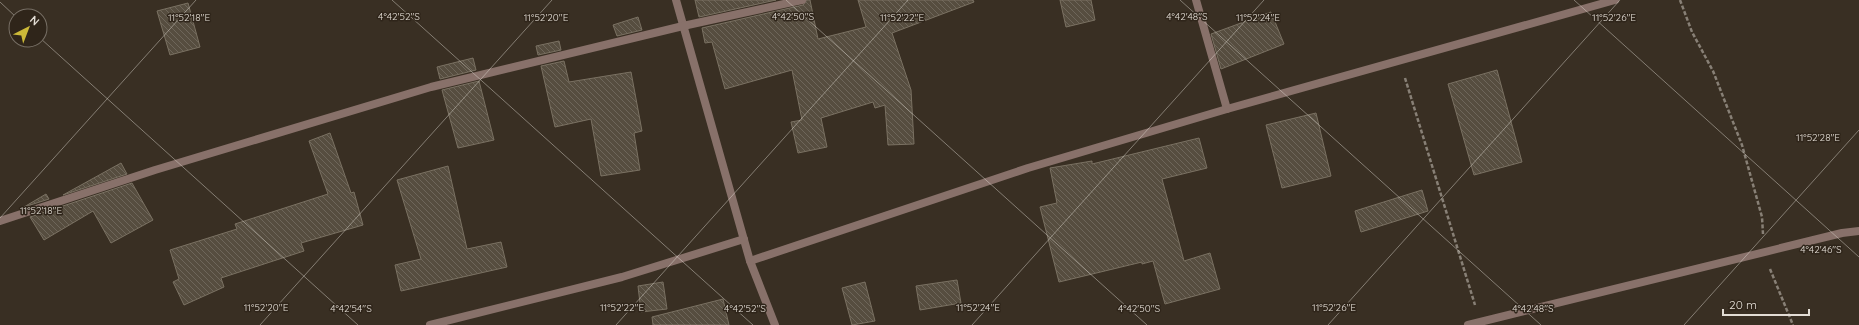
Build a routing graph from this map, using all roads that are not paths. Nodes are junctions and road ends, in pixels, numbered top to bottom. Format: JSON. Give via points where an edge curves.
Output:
{"nodes":[{"id":1,"x":676,"y":0,"type":"edge"},
{"id":2,"x":802,"y":0,"type":"edge"},
{"id":3,"x":1196,"y":0,"type":"edge"},
{"id":4,"x":1615,"y":0,"type":"edge"},
{"id":5,"x":682,"y":26,"type":"junction"},
{"id":6,"x":1227,"y":109,"type":"junction"},
{"id":7,"x":0,"y":221,"type":"edge"},
{"id":8,"x":1859,"y":231,"type":"edge"},
{"id":9,"x":744,"y":239,"type":"junction"},
{"id":10,"x":750,"y":261,"type":"junction"},
{"id":11,"x":1481,"y":323,"type":"edge"},
{"id":12,"x":430,"y":325,"type":"edge"},
{"id":13,"x":775,"y":325,"type":"edge"},
{"id":14,"x":1468,"y":325,"type":"edge"}],
"edges":[{"from":1,"to":5,"type":"street"},
{"from":2,"to":5,"type":"street"},
{"from":3,"to":6,"type":"street"},
{"from":4,"to":6,"type":"street"},
{"from":5,"to":7,"type":"street","via":[[431,86],[155,170]]},
{"from":5,"to":9,"type":"street"},
{"from":6,"to":10,"type":"street","via":[[1028,168]]},
{"from":8,"to":11,"type":"street","via":[[1842,233]]},
{"from":9,"to":10,"type":"street"},
{"from":9,"to":12,"type":"street","via":[[622,277]]},
{"from":10,"to":13,"type":"street"},
{"from":11,"to":14,"type":"street"}]}
